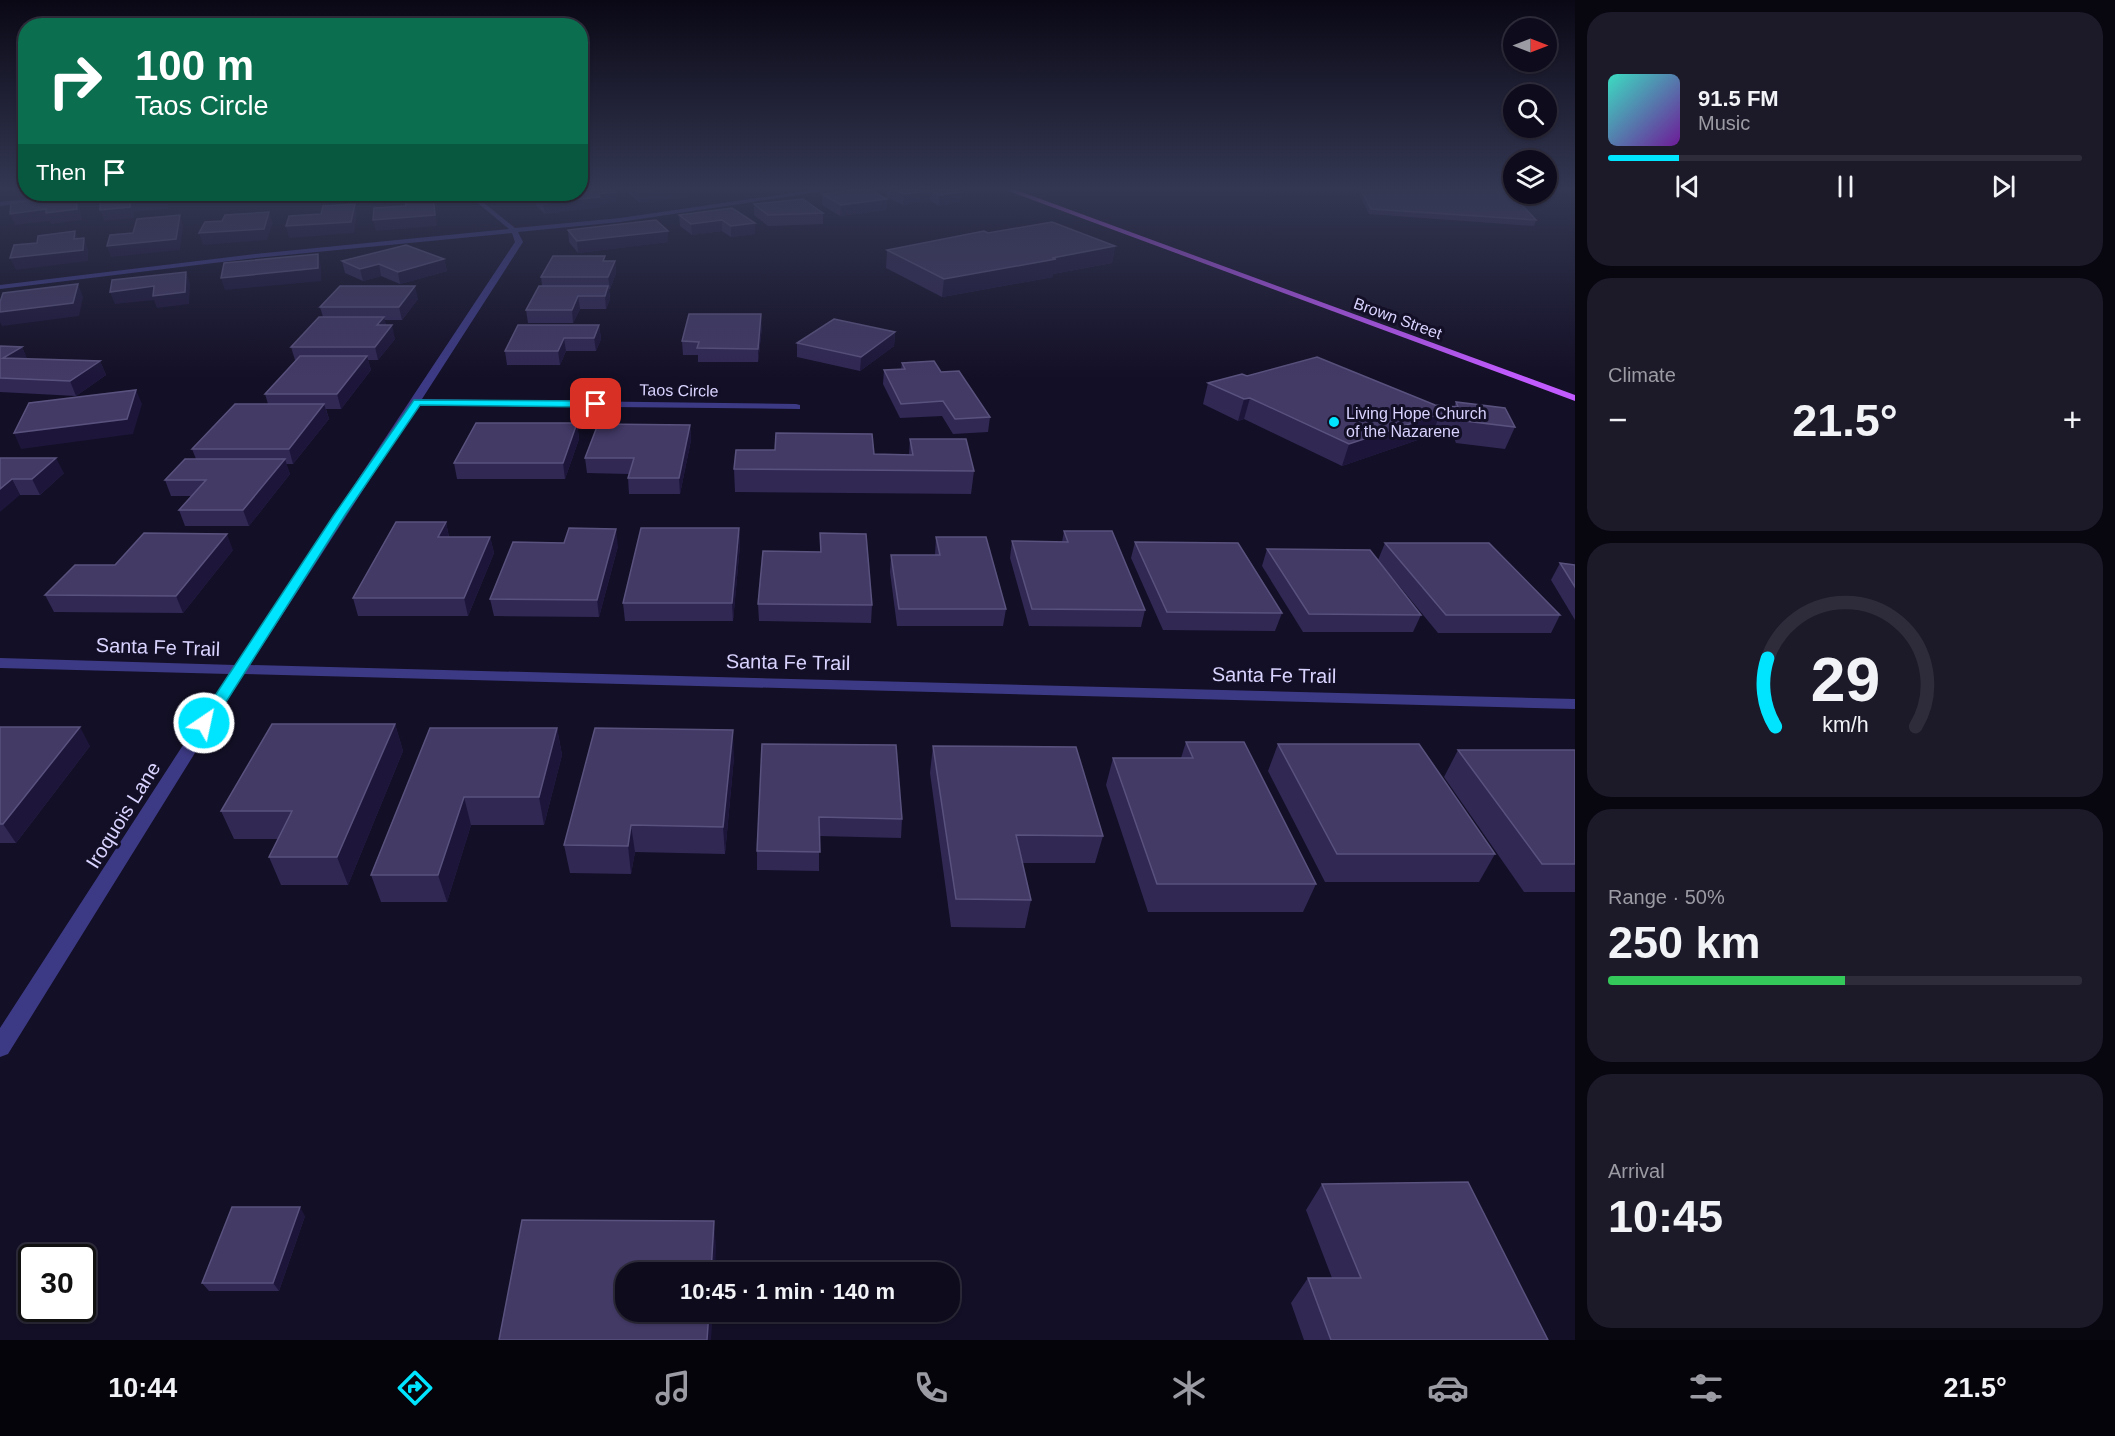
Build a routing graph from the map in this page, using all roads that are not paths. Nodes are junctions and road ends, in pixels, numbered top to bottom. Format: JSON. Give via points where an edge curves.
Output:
{"nodes":[{"id":1,"x":290,"y":253,"type":"edge"},
{"id":2,"x":512,"y":253,"type":"edge"},
{"id":3,"x":1179,"y":253,"type":"edge"},
{"id":4,"x":0,"y":287,"type":"edge"},
{"id":5,"x":1575,"y":398,"type":"edge"},
{"id":6,"x":417,"y":402,"type":"junction"},
{"id":7,"x":796,"y":406,"type":"dead end"},
{"id":8,"x":0,"y":663,"type":"edge"},
{"id":9,"x":239,"y":670,"type":"junction"},
{"id":10,"x":1575,"y":704,"type":"edge"},
{"id":11,"x":0,"y":1047,"type":"edge"}],
"edges":[{"from":1,"to":4,"type":"street"},
{"from":2,"to":6,"type":"street","name":"Iroquois Lane"},
{"from":3,"to":5,"type":"main road","name":"Brown Street"},
{"from":6,"to":7,"type":"street","name":"Taos Circle"},
{"from":6,"to":9,"type":"street","name":"Iroquois Lane"},
{"from":8,"to":9,"type":"street","name":"Santa Fe Trail"},
{"from":9,"to":10,"type":"street","name":"Santa Fe Trail"},
{"from":9,"to":11,"type":"street","name":"Iroquois Lane"}]}
